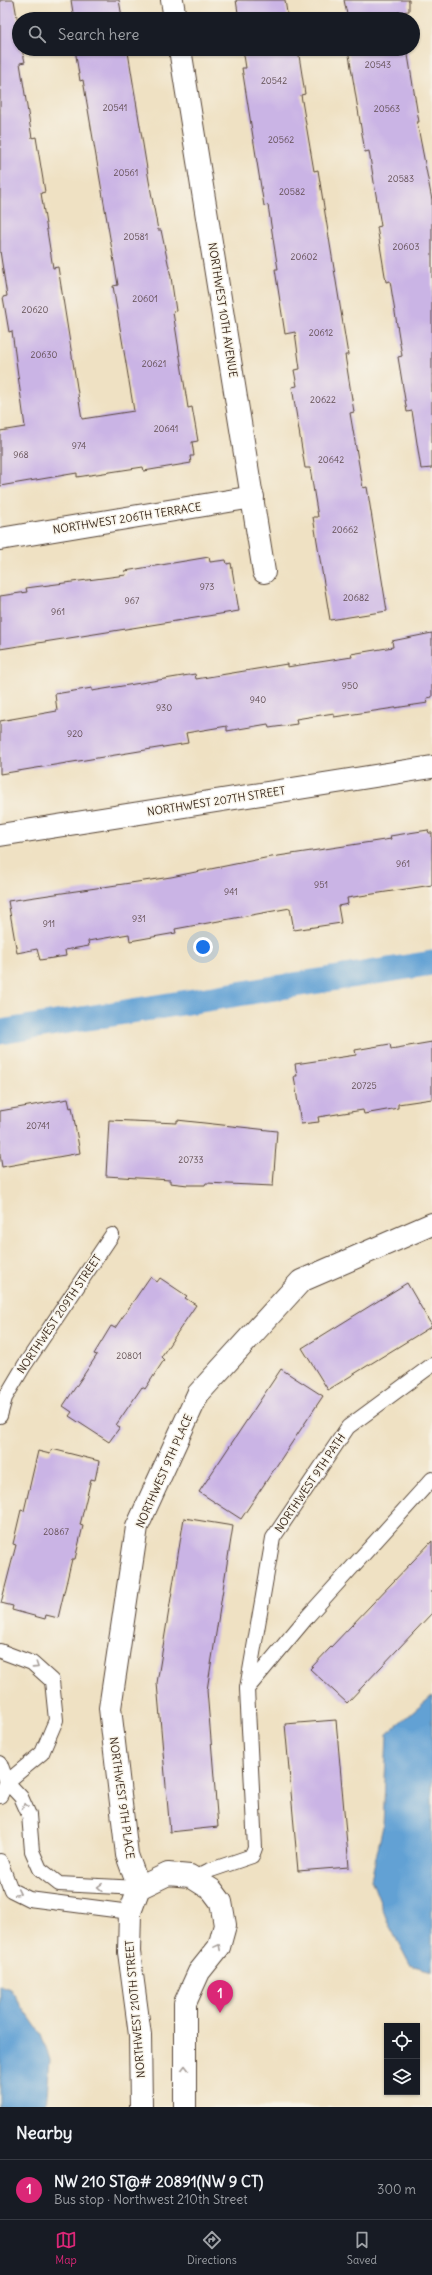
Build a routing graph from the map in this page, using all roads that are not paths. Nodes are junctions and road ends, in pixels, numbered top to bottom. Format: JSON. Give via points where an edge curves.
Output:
{"nodes":[{"id":1,"x":172,"y":0,"type":"edge"},
{"id":2,"x":174,"y":12,"type":"edge"},
{"id":3,"x":181,"y":56,"type":"edge"},
{"id":4,"x":253,"y":497,"type":"junction"},
{"id":5,"x":0,"y":539,"type":"edge"},
{"id":6,"x":264,"y":572,"type":"dead end"},
{"id":7,"x":432,"y":767,"type":"edge"},
{"id":8,"x":0,"y":836,"type":"edge"},
{"id":9,"x":432,"y":1224,"type":"edge"},
{"id":10,"x":112,"y":1235,"type":"dead end"},
{"id":11,"x":432,"y":1365,"type":"edge"},
{"id":12,"x":0,"y":1416,"type":"edge"},
{"id":13,"x":432,"y":1479,"type":"edge"},
{"id":14,"x":0,"y":1651,"type":"edge"},
{"id":15,"x":247,"y":1689,"type":"junction"},
{"id":16,"x":0,"y":1763,"type":"edge"},
{"id":17,"x":7,"y":1782,"type":"junction"},
{"id":18,"x":0,"y":1796,"type":"edge"},
{"id":19,"x":0,"y":1861,"type":"edge"},
{"id":20,"x":194,"y":1878,"type":"junction"},
{"id":21,"x":139,"y":1888,"type":"junction"},
{"id":22,"x":130,"y":1912,"type":"junction"},
{"id":23,"x":141,"y":2107,"type":"edge"},
{"id":24,"x":185,"y":2107,"type":"edge"}],
"edges":[{"from":1,"to":2,"type":"street"},
{"from":3,"to":4,"type":"street","name":"NORTHWEST 10TH AVENUE"},
{"from":4,"to":5,"type":"street","name":"NORTHWEST 206TH TERRACE"},
{"from":4,"to":6,"type":"street","name":"NORTHWEST 10TH AVENUE"},
{"from":7,"to":8,"type":"street","name":"NORTHWEST 207TH STREET"},
{"from":9,"to":21,"type":"street","name":"NORTHWEST 9TH PLACE","via":[[301,1282],[198,1394],[137,1527],[110,1708],[127,1855]]},
{"from":10,"to":12,"type":"lane","name":"NORTHWEST 209TH STREET","via":[[24,1366],[5,1398]]},
{"from":11,"to":15,"type":"lane","name":"NORTHWEST 9TH PATH","via":[[348,1427],[273,1538]]},
{"from":13,"to":15,"type":"lane","via":[[308,1616]]},
{"from":14,"to":17,"type":"lane","one_way":true,"via":[[32,1663],[52,1680],[56,1720],[42,1753]]},
{"from":15,"to":20,"type":"lane","name":"NORTHWEST 9TH PATH","via":[[256,1848],[252,1856]]},
{"from":16,"to":17,"type":"lane"},
{"from":17,"to":18,"type":"lane"},
{"from":21,"to":17,"type":"lane","one_way":true,"via":[[59,1884],[40,1869],[32,1851],[24,1803],[21,1796]]},
{"from":19,"to":22,"type":"lane","one_way":true,"via":[[11,1890],[29,1899]]},
{"from":20,"to":21,"type":"street","via":[[168,1874]]},
{"from":24,"to":20,"type":"street","one_way":true,"via":[[185,2003],[200,1972],[219,1947],[225,1925],[221,1902],[212,1890]]},
{"from":21,"to":22,"type":"street","name":"NORTHWEST 210TH STREET"},
{"from":22,"to":23,"type":"street","name":"NORTHWEST 210TH STREET","via":[[129,1952],[140,2035]]}]}
